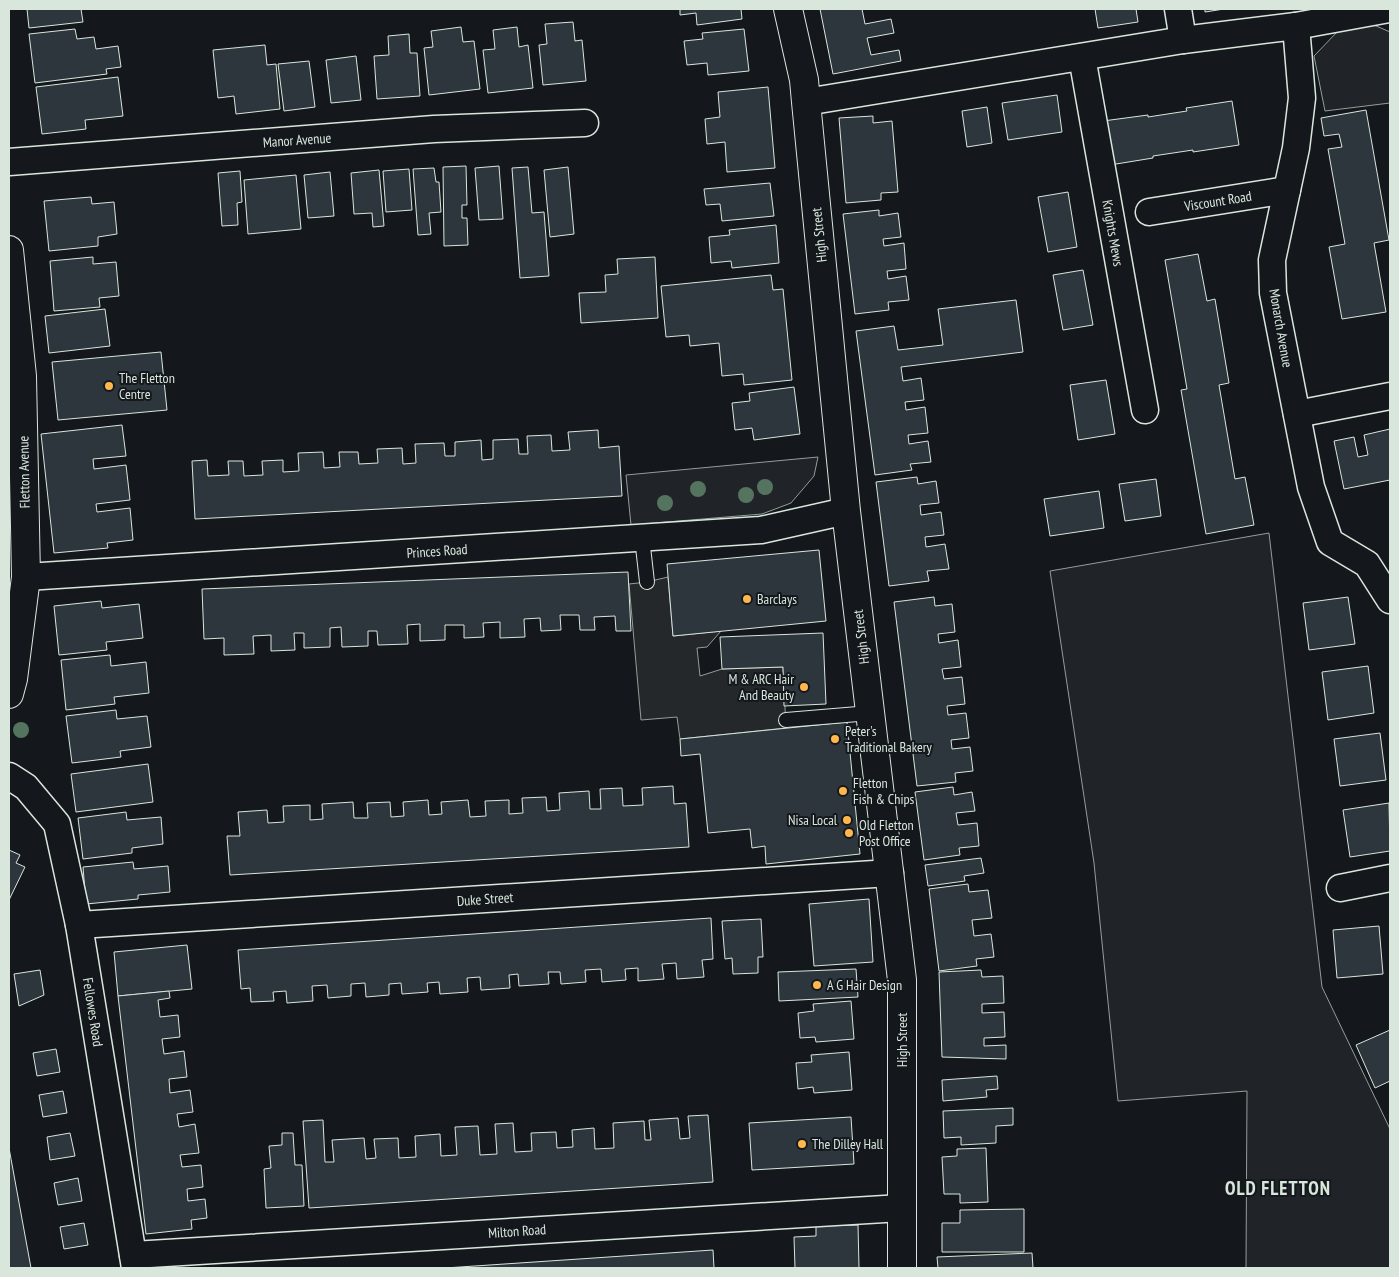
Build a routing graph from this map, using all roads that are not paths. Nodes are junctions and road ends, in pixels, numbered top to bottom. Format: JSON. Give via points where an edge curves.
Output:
{"nodes":[{"id":1,"x":788,"y":9,"type":"edge"},
{"id":2,"x":1178,"y":9,"type":"edge"},
{"id":3,"x":1389,"y":9,"type":"edge"},
{"id":4,"x":1296,"y":26,"type":"junction"},
{"id":5,"x":1184,"y":40,"type":"junction"},
{"id":6,"x":1082,"y":57,"type":"junction"},
{"id":7,"x":806,"y":102,"type":"junction"},
{"id":8,"x":585,"y":123,"type":"dead end"},
{"id":9,"x":9,"y":162,"type":"edge"},
{"id":10,"x":1287,"y":190,"type":"junction"},
{"id":11,"x":1149,"y":212,"type":"dead end"},
{"id":12,"x":9,"y":250,"type":"edge"},
{"id":13,"x":1390,"y":396,"type":"edge"},
{"id":14,"x":1145,"y":410,"type":"dead end"},
{"id":15,"x":1297,"y":414,"type":"junction"},
{"id":16,"x":846,"y":511,"type":"junction"},
{"id":17,"x":642,"y":538,"type":"junction"},
{"id":18,"x":647,"y":582,"type":"dead end"},
{"id":19,"x":19,"y":589,"type":"edge"},
{"id":20,"x":1390,"y":600,"type":"edge"},
{"id":21,"x":9,"y":694,"type":"edge"},
{"id":22,"x":870,"y":712,"type":"junction"},
{"id":23,"x":786,"y":720,"type":"dead end"},
{"id":24,"x":9,"y":776,"type":"edge"},
{"id":25,"x":890,"y":873,"type":"junction"},
{"id":26,"x":1390,"y":878,"type":"edge"},
{"id":27,"x":1340,"y":888,"type":"dead end"},
{"id":28,"x":79,"y":925,"type":"junction"},
{"id":29,"x":901,"y":1208,"type":"junction"},
{"id":30,"x":134,"y":1262,"type":"edge"},
{"id":31,"x":902,"y":1268,"type":"edge"}],
"edges":[{"from":1,"to":7,"type":"main road","name":"High Street"},
{"from":2,"to":5,"type":"street"},
{"from":3,"to":4,"type":"street"},
{"from":4,"to":5,"type":"street"},
{"from":4,"to":10,"type":"street","name":"Monarch Avenue","via":[[1302,98]]},
{"from":5,"to":6,"type":"street"},
{"from":6,"to":7,"type":"street"},
{"from":6,"to":14,"type":"street","name":"Knights Mews"},
{"from":7,"to":16,"type":"main road","name":"High Street"},
{"from":8,"to":9,"type":"street","name":"Manor Avenue","via":[[434,129]]},
{"from":10,"to":11,"type":"street","name":"Viscount Road"},
{"from":10,"to":15,"type":"street","name":"Monarch Avenue","via":[[1272,260],[1273,293]]},
{"from":12,"to":19,"type":"main road","name":"Fletton Avenue","via":[[22,376]]},
{"from":13,"to":15,"type":"street"},
{"from":15,"to":20,"type":"street","name":"Monarch Avenue","via":[[1311,487],[1330,542],[1367,564]]},
{"from":16,"to":17,"type":"street","name":"Princes Road","via":[[761,530]]},
{"from":16,"to":22,"type":"main road","name":"High Street"},
{"from":17,"to":18,"type":"lane"},
{"from":17,"to":19,"type":"street","name":"Princes Road"},
{"from":19,"to":21,"type":"main road","name":"Fletton Avenue","via":[[14,679]]},
{"from":22,"to":23,"type":"lane"},
{"from":22,"to":25,"type":"main road","name":"High Street"},
{"from":24,"to":28,"type":"street","name":"Fellowes Road","via":[[26,787],[57,824]]},
{"from":25,"to":28,"type":"street","name":"Duke Street"},
{"from":25,"to":29,"type":"main road","name":"High Street","via":[[902,980]]},
{"from":26,"to":27,"type":"street"},
{"from":28,"to":30,"type":"street","name":"Fellowes Road"},
{"from":29,"to":30,"type":"street","name":"Milton Road"},
{"from":29,"to":31,"type":"main road","name":"High Street"}]}
